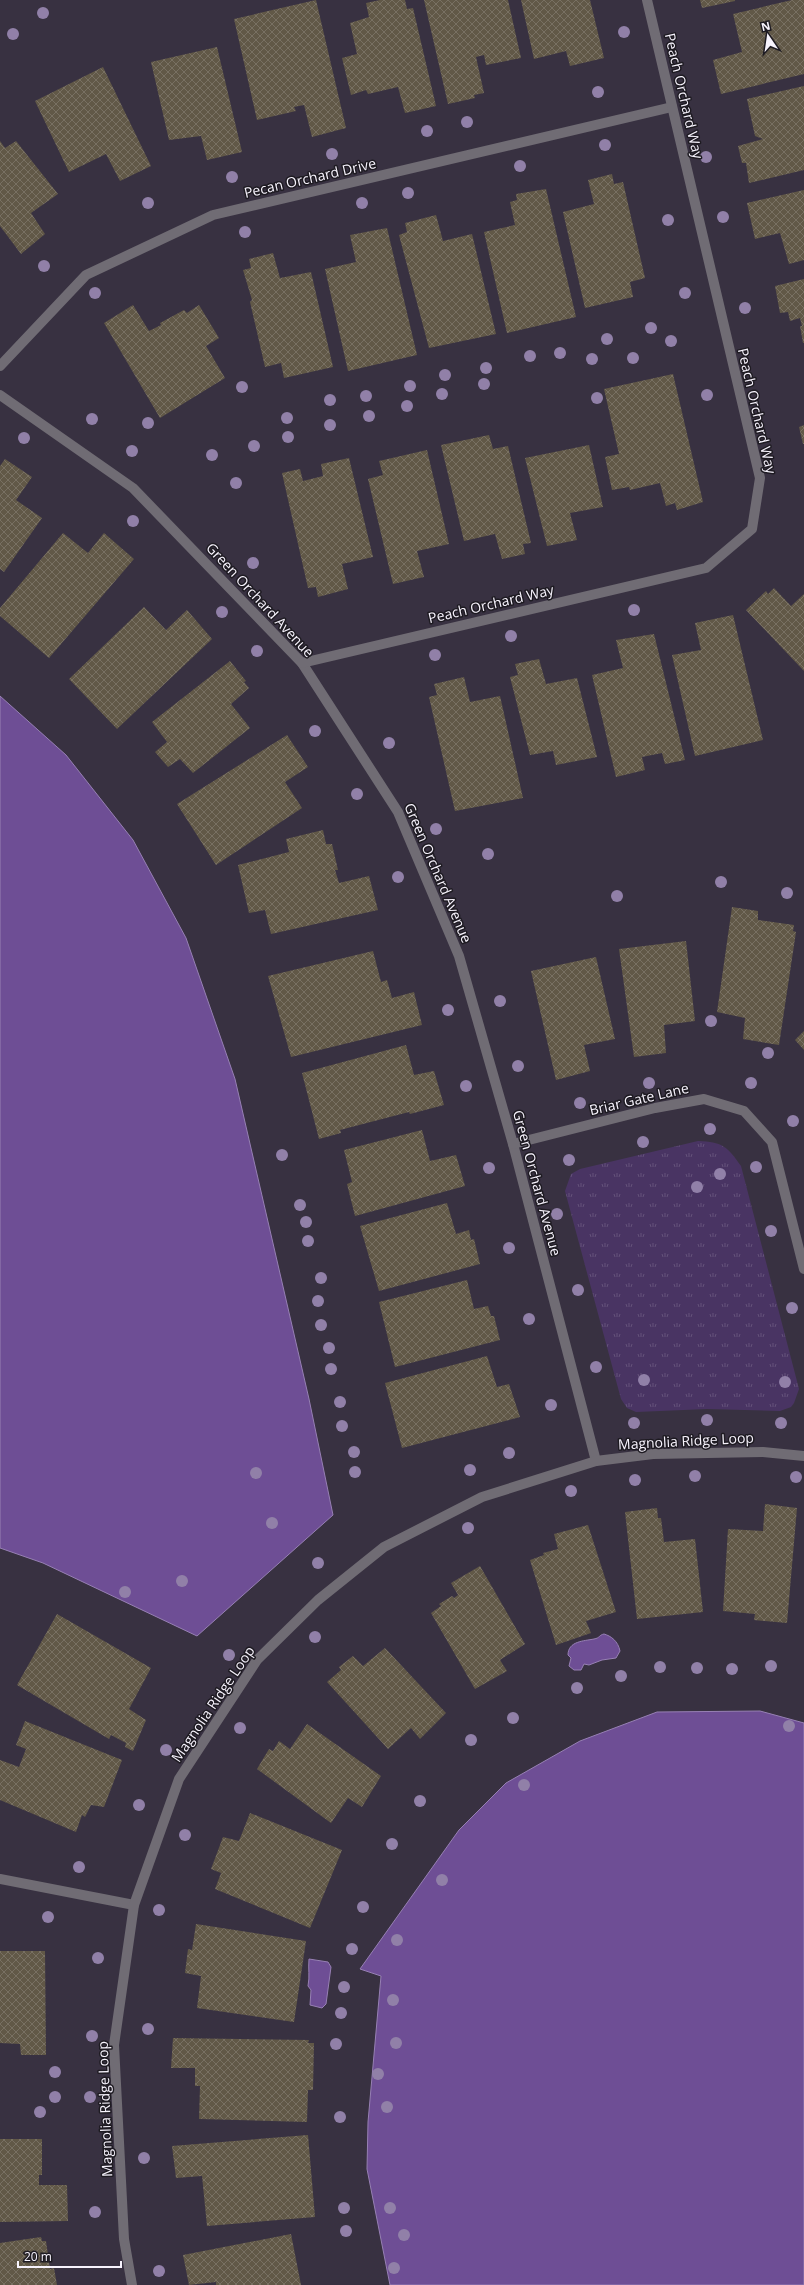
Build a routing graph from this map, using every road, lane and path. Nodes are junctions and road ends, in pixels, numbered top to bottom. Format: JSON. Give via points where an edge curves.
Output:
{"nodes":[{"id":1,"x":647,"y":0,"type":"edge"},
{"id":2,"x":672,"y":107,"type":"junction"},
{"id":3,"x":0,"y":366,"type":"edge"},
{"id":4,"x":0,"y":395,"type":"edge"},
{"id":5,"x":302,"y":663,"type":"junction"},
{"id":6,"x":513,"y":1144,"type":"junction"},
{"id":7,"x":804,"y":1268,"type":"edge"},
{"id":8,"x":804,"y":1456,"type":"edge"},
{"id":9,"x":596,"y":1461,"type":"junction"},
{"id":10,"x":0,"y":1879,"type":"edge"},
{"id":11,"x":134,"y":1905,"type":"junction"},
{"id":12,"x":132,"y":2285,"type":"edge"}],
"edges":[{"from":1,"to":2,"type":"street","name":"Peach Orchard Way"},
{"from":2,"to":3,"type":"street","name":"Pecan Orchard Drive","via":[[213,215],[86,275]]},
{"from":2,"to":5,"type":"street","name":"Peach Orchard Way","via":[[760,478],[752,529],[706,568]]},
{"from":4,"to":5,"type":"street","name":"Green Orchard Avenue","via":[[133,488]]},
{"from":5,"to":6,"type":"street","name":"Green Orchard Avenue","via":[[398,812],[459,956]]},
{"from":6,"to":7,"type":"street","name":"Briar Gate Lane","via":[[655,1108],[704,1099],[744,1111],[772,1142]]},
{"from":6,"to":9,"type":"street","name":"Green Orchard Avenue"},
{"from":8,"to":9,"type":"street","name":"Magnolia Ridge Loop","via":[[763,1452],[661,1454]]},
{"from":9,"to":11,"type":"street","name":"Magnolia Ridge Loop","via":[[475,1501],[384,1547],[318,1600],[257,1660],[179,1780]]},
{"from":10,"to":11,"type":"street"},
{"from":11,"to":12,"type":"street","name":"Magnolia Ridge Loop","via":[[114,2045],[124,2239]]}]}
